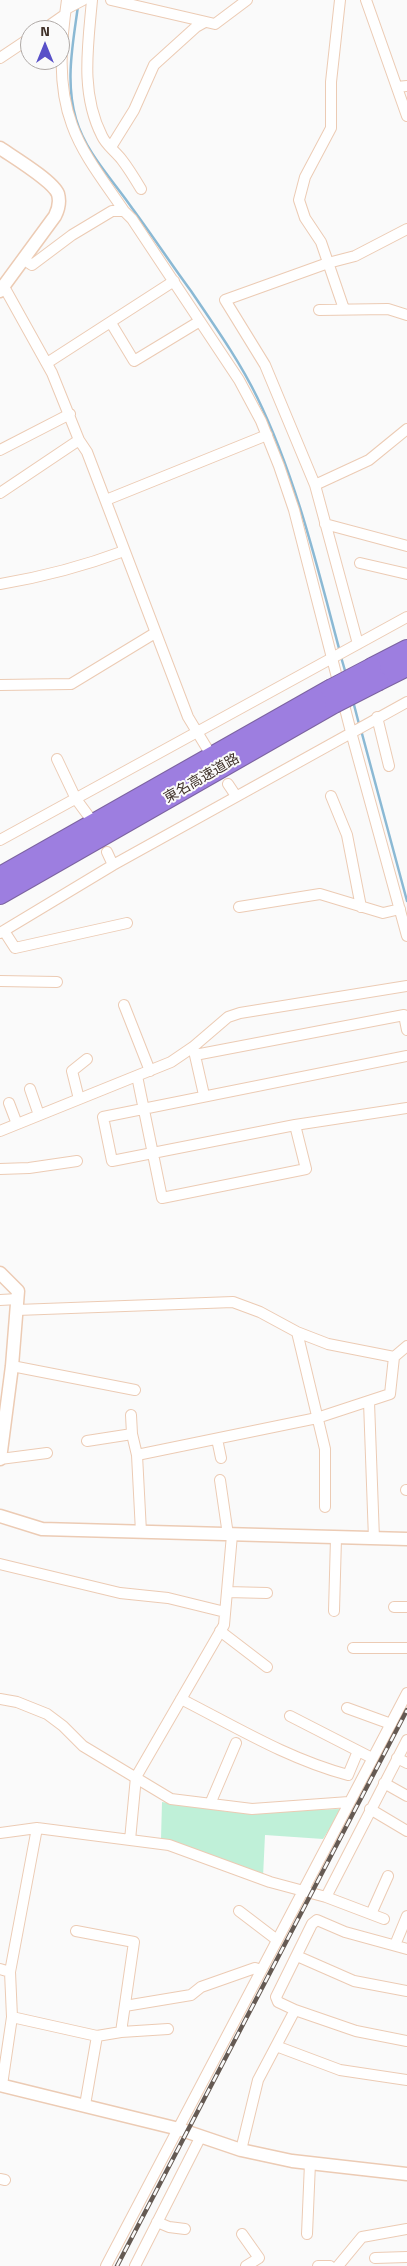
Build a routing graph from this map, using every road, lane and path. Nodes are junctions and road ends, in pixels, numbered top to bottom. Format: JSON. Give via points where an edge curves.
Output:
{"nodes":[{"id":1,"x":84,"y":0,"type":"edge"},
{"id":2,"x":92,"y":0,"type":"edge"},
{"id":3,"x":111,"y":0,"type":"edge"},
{"id":4,"x":247,"y":0,"type":"edge"},
{"id":5,"x":340,"y":0,"type":"edge"},
{"id":6,"x":366,"y":0,"type":"edge"},
{"id":7,"x":65,"y":8,"type":"edge"},
{"id":8,"x":52,"y":20,"type":"edge"},
{"id":9,"x":205,"y":22,"type":"junction"},
{"id":10,"x":20,"y":45,"type":"edge"},
{"id":11,"x":0,"y":58,"type":"edge"},
{"id":12,"x":402,"y":86,"type":"edge"},
{"id":13,"x":407,"y":116,"type":"edge"},
{"id":14,"x":111,"y":147,"type":"junction"},
{"id":15,"x":0,"y":148,"type":"edge"},
{"id":16,"x":141,"y":188,"type":"dead end"},
{"id":17,"x":124,"y":211,"type":"junction"},
{"id":18,"x":407,"y":229,"type":"edge"},
{"id":19,"x":23,"y":259,"type":"junction"},
{"id":20,"x":328,"y":263,"type":"junction"},
{"id":21,"x":174,"y":281,"type":"junction"},
{"id":22,"x":2,"y":288,"type":"edge"},
{"id":23,"x":319,"y":310,"type":"dead end"},
{"id":24,"x":344,"y":310,"type":"junction"},
{"id":25,"x":407,"y":315,"type":"edge"},
{"id":26,"x":200,"y":321,"type":"junction"},
{"id":27,"x":111,"y":323,"type":"junction"},
{"id":28,"x":47,"y":364,"type":"junction"},
{"id":29,"x":70,"y":414,"type":"junction"},
{"id":30,"x":407,"y":429,"type":"edge"},
{"id":31,"x":267,"y":435,"type":"junction"},
{"id":32,"x":80,"y":440,"type":"junction"},
{"id":33,"x":0,"y":450,"type":"edge"},
{"id":34,"x":315,"y":485,"type":"junction"},
{"id":35,"x":0,"y":493,"type":"edge"},
{"id":36,"x":106,"y":500,"type":"junction"},
{"id":37,"x":325,"y":524,"type":"junction"},
{"id":38,"x":407,"y":546,"type":"edge"},
{"id":39,"x":124,"y":551,"type":"junction"},
{"id":40,"x":360,"y":563,"type":"dead end"},
{"id":41,"x":407,"y":574,"type":"edge"},
{"id":42,"x":0,"y":584,"type":"edge"},
{"id":43,"x":407,"y":617,"type":"edge"},
{"id":44,"x":155,"y":633,"type":"junction"},
{"id":45,"x":358,"y":644,"type":"junction"},
{"id":46,"x":407,"y":649,"type":"edge"},
{"id":47,"x":332,"y":657,"type":"junction"},
{"id":48,"x":407,"y":667,"type":"edge"},
{"id":49,"x":375,"y":674,"type":"junction"},
{"id":50,"x":0,"y":685,"type":"edge"},
{"id":51,"x":332,"y":697,"type":"junction"},
{"id":52,"x":407,"y":702,"type":"edge"},
{"id":53,"x":377,"y":718,"type":"junction"},
{"id":54,"x":196,"y":732,"type":"junction"},
{"id":55,"x":351,"y":732,"type":"junction"},
{"id":56,"x":208,"y":750,"type":"dead end"},
{"id":57,"x":57,"y":759,"type":"dead end"},
{"id":58,"x":389,"y":766,"type":"dead end"},
{"id":59,"x":228,"y":784,"type":"dead end"},
{"id":60,"x":236,"y":796,"type":"junction"},
{"id":61,"x":331,"y":796,"type":"dead end"},
{"id":62,"x":76,"y":799,"type":"junction"},
{"id":63,"x":90,"y":818,"type":"dead end"},
{"id":64,"x":0,"y":840,"type":"edge"},
{"id":65,"x":107,"y":852,"type":"dead end"},
{"id":66,"x":113,"y":865,"type":"junction"},
{"id":67,"x":0,"y":876,"type":"edge"},
{"id":68,"x":0,"y":895,"type":"edge"},
{"id":69,"x":239,"y":906,"type":"dead end"},
{"id":70,"x":361,"y":906,"type":"junction"},
{"id":71,"x":400,"y":909,"type":"junction"},
{"id":72,"x":127,"y":923,"type":"dead end"},
{"id":73,"x":2,"y":932,"type":"edge"},
{"id":74,"x":407,"y":936,"type":"edge"},
{"id":75,"x":0,"y":981,"type":"edge"},
{"id":76,"x":57,"y":982,"type":"dead end"},
{"id":77,"x":407,"y":986,"type":"edge"},
{"id":78,"x":124,"y":1005,"type":"dead end"},
{"id":79,"x":407,"y":1030,"type":"edge"},
{"id":80,"x":194,"y":1051,"type":"junction"},
{"id":81,"x":407,"y":1056,"type":"edge"},
{"id":82,"x":87,"y":1059,"type":"dead end"},
{"id":83,"x":150,"y":1071,"type":"junction"},
{"id":84,"x":137,"y":1076,"type":"junction"},
{"id":85,"x":30,"y":1089,"type":"dead end"},
{"id":86,"x":204,"y":1095,"type":"junction"},
{"id":87,"x":79,"y":1099,"type":"junction"},
{"id":88,"x":9,"y":1103,"type":"dead end"},
{"id":89,"x":142,"y":1108,"type":"junction"},
{"id":90,"x":407,"y":1108,"type":"edge"},
{"id":91,"x":40,"y":1115,"type":"junction"},
{"id":92,"x":17,"y":1124,"type":"junction"},
{"id":93,"x":295,"y":1125,"type":"junction"},
{"id":94,"x":0,"y":1131,"type":"edge"},
{"id":95,"x":152,"y":1152,"type":"junction"},
{"id":96,"x":77,"y":1161,"type":"dead end"},
{"id":97,"x":0,"y":1169,"type":"edge"},
{"id":98,"x":0,"y":1273,"type":"edge"},
{"id":99,"x":0,"y":1300,"type":"edge"},
{"id":100,"x":18,"y":1305,"type":"junction"},
{"id":101,"x":297,"y":1332,"type":"junction"},
{"id":102,"x":407,"y":1346,"type":"edge"},
{"id":103,"x":394,"y":1357,"type":"junction"},
{"id":104,"x":12,"y":1366,"type":"junction"},
{"id":105,"x":4,"y":1385,"type":"edge"},
{"id":106,"x":135,"y":1390,"type":"dead end"},
{"id":107,"x":369,"y":1402,"type":"junction"},
{"id":108,"x":131,"y":1415,"type":"dead end"},
{"id":109,"x":317,"y":1418,"type":"junction"},
{"id":110,"x":132,"y":1434,"type":"junction"},
{"id":111,"x":217,"y":1439,"type":"junction"},
{"id":112,"x":87,"y":1441,"type":"dead end"},
{"id":113,"x":46,"y":1453,"type":"dead end"},
{"id":114,"x":137,"y":1454,"type":"junction"},
{"id":115,"x":221,"y":1458,"type":"dead end"},
{"id":116,"x":0,"y":1459,"type":"edge"},
{"id":117,"x":220,"y":1480,"type":"dead end"},
{"id":118,"x":325,"y":1508,"type":"dead end"},
{"id":119,"x":0,"y":1516,"type":"edge"},
{"id":120,"x":142,"y":1532,"type":"junction"},
{"id":121,"x":230,"y":1535,"type":"junction"},
{"id":122,"x":336,"y":1538,"type":"junction"},
{"id":123,"x":374,"y":1538,"type":"junction"},
{"id":124,"x":407,"y":1539,"type":"edge"},
{"id":125,"x":0,"y":1564,"type":"edge"},
{"id":126,"x":227,"y":1592,"type":"junction"},
{"id":127,"x":267,"y":1593,"type":"dead end"},
{"id":128,"x":394,"y":1607,"type":"dead end"},
{"id":129,"x":407,"y":1607,"type":"edge"},
{"id":130,"x":334,"y":1611,"type":"dead end"},
{"id":131,"x":225,"y":1612,"type":"junction"},
{"id":132,"x":220,"y":1631,"type":"junction"},
{"id":133,"x":353,"y":1648,"type":"dead end"},
{"id":134,"x":407,"y":1648,"type":"edge"},
{"id":135,"x":267,"y":1667,"type":"dead end"},
{"id":136,"x":407,"y":1693,"type":"edge"},
{"id":137,"x":0,"y":1699,"type":"edge"},
{"id":138,"x":181,"y":1699,"type":"junction"},
{"id":139,"x":347,"y":1708,"type":"dead end"},
{"id":140,"x":290,"y":1716,"type":"dead end"},
{"id":141,"x":391,"y":1724,"type":"junction"},
{"id":142,"x":407,"y":1740,"type":"edge"},
{"id":143,"x":236,"y":1743,"type":"dead end"},
{"id":144,"x":358,"y":1751,"type":"junction"},
{"id":145,"x":372,"y":1758,"type":"junction"},
{"id":146,"x":402,"y":1761,"type":"edge"},
{"id":147,"x":136,"y":1777,"type":"junction"},
{"id":148,"x":384,"y":1783,"type":"junction"},
{"id":149,"x":407,"y":1796,"type":"edge"},
{"id":150,"x":349,"y":1802,"type":"junction"},
{"id":151,"x":210,"y":1804,"type":"junction"},
{"id":152,"x":370,"y":1809,"type":"junction"},
{"id":153,"x":37,"y":1828,"type":"junction"},
{"id":154,"x":407,"y":1831,"type":"edge"},
{"id":155,"x":0,"y":1833,"type":"edge"},
{"id":156,"x":130,"y":1840,"type":"junction"},
{"id":157,"x":388,"y":1876,"type":"dead end"},
{"id":158,"x":303,"y":1890,"type":"junction"},
{"id":159,"x":326,"y":1897,"type":"junction"},
{"id":160,"x":239,"y":1910,"type":"dead end"},
{"id":161,"x":371,"y":1914,"type":"junction"},
{"id":162,"x":407,"y":1916,"type":"edge"},
{"id":163,"x":384,"y":1919,"type":"dead end"},
{"id":164,"x":76,"y":1931,"type":"dead end"},
{"id":165,"x":277,"y":1940,"type":"junction"},
{"id":166,"x":395,"y":1945,"type":"junction"},
{"id":167,"x":407,"y":1949,"type":"edge"},
{"id":168,"x":297,"y":1956,"type":"junction"},
{"id":169,"x":261,"y":1970,"type":"junction"},
{"id":170,"x":5,"y":1971,"type":"edge"},
{"id":171,"x":407,"y":1992,"type":"edge"},
{"id":172,"x":125,"y":2006,"type":"junction"},
{"id":173,"x":295,"y":2010,"type":"junction"},
{"id":174,"x":12,"y":2017,"type":"junction"},
{"id":175,"x":168,"y":2029,"type":"dead end"},
{"id":176,"x":121,"y":2032,"type":"junction"},
{"id":177,"x":97,"y":2036,"type":"junction"},
{"id":178,"x":407,"y":2042,"type":"edge"},
{"id":179,"x":276,"y":2046,"type":"junction"},
{"id":180,"x":407,"y":2080,"type":"edge"},
{"id":181,"x":1,"y":2085,"type":"edge"},
{"id":182,"x":85,"y":2105,"type":"junction"},
{"id":183,"x":179,"y":2129,"type":"junction"},
{"id":184,"x":201,"y":2136,"type":"junction"},
{"id":185,"x":241,"y":2150,"type":"junction"},
{"id":186,"x":310,"y":2162,"type":"junction"},
{"id":187,"x":407,"y":2174,"type":"edge"},
{"id":188,"x":157,"y":2222,"type":"junction"},
{"id":189,"x":184,"y":2230,"type":"dead end"},
{"id":190,"x":407,"y":2230,"type":"edge"},
{"id":191,"x":242,"y":2234,"type":"dead end"},
{"id":192,"x":307,"y":2234,"type":"dead end"},
{"id":193,"x":407,"y":2257,"type":"edge"},
{"id":194,"x":375,"y":2258,"type":"dead end"},
{"id":195,"x":106,"y":2266,"type":"edge"},
{"id":196,"x":135,"y":2266,"type":"edge"},
{"id":197,"x":246,"y":2266,"type":"edge"},
{"id":198,"x":318,"y":2266,"type":"edge"},
{"id":199,"x":330,"y":2266,"type":"edge"},
{"id":200,"x":338,"y":2266,"type":"edge"}],
"edges":[{"from":1,"to":7,"type":"street"},
{"from":2,"to":14,"type":"street","via":[[88,93],[96,124]]},
{"from":3,"to":9,"type":"street"},
{"from":4,"to":9,"type":"street","via":[[214,24]]},
{"from":5,"to":20,"type":"street","via":[[331,82],[331,128],[305,177],[299,200]]},
{"from":6,"to":12,"type":"street"},
{"from":7,"to":8,"type":"street"},
{"from":7,"to":17,"type":"street","via":[[62,84],[72,126]]},
{"from":9,"to":14,"type":"street","via":[[154,65],[134,110]]},
{"from":10,"to":11,"type":"street"},
{"from":12,"to":13,"type":"street"},
{"from":14,"to":16,"type":"street"},
{"from":15,"to":19,"type":"street","via":[[53,186],[58,195],[55,216]]},
{"from":17,"to":19,"type":"street","via":[[112,211],[32,265]]},
{"from":17,"to":21,"type":"street"},
{"from":18,"to":20,"type":"street","via":[[355,256]]},
{"from":19,"to":22,"type":"street"},
{"from":20,"to":24,"type":"street"},
{"from":20,"to":34,"type":"street","via":[[225,300],[265,365]]},
{"from":21,"to":26,"type":"street"},
{"from":21,"to":27,"type":"street"},
{"from":22,"to":28,"type":"street"},
{"from":23,"to":24,"type":"street"},
{"from":24,"to":25,"type":"street","via":[[388,309]]},
{"from":26,"to":27,"type":"street","via":[[134,361]]},
{"from":26,"to":31,"type":"street","via":[[239,380]]},
{"from":27,"to":28,"type":"street"},
{"from":28,"to":29,"type":"street"},
{"from":29,"to":32,"type":"street"},
{"from":29,"to":33,"type":"street"},
{"from":30,"to":34,"type":"street","via":[[369,460]]},
{"from":31,"to":36,"type":"street"},
{"from":31,"to":47,"type":"street","via":[[294,510]]},
{"from":32,"to":35,"type":"street"},
{"from":32,"to":36,"type":"street"},
{"from":34,"to":37,"type":"street"},
{"from":36,"to":39,"type":"street"},
{"from":37,"to":38,"type":"street"},
{"from":37,"to":45,"type":"street"},
{"from":39,"to":42,"type":"street","via":[[94,562]]},
{"from":39,"to":44,"type":"street"},
{"from":40,"to":41,"type":"street"},
{"from":43,"to":45,"type":"street"},
{"from":44,"to":50,"type":"street","via":[[71,684]]},
{"from":44,"to":54,"type":"street"},
{"from":45,"to":47,"type":"street"},
{"from":46,"to":49,"type":"highway","name":"東名高速道路"},
{"from":47,"to":54,"type":"street"},
{"from":47,"to":55,"type":"street"},
{"from":48,"to":49,"type":"highway","name":"東名高速道路"},
{"from":49,"to":51,"type":"highway","name":"東名高速道路","bridge":true},
{"from":51,"to":67,"type":"highway","name":"東名高速道路"},
{"from":51,"to":68,"type":"highway","name":"東名高速道路"},
{"from":52,"to":53,"type":"street"},
{"from":53,"to":55,"type":"street"},
{"from":53,"to":58,"type":"street"},
{"from":54,"to":56,"type":"street"},
{"from":54,"to":62,"type":"street"},
{"from":55,"to":60,"type":"street"},
{"from":55,"to":71,"type":"street"},
{"from":57,"to":62,"type":"street"},
{"from":59,"to":60,"type":"street"},
{"from":60,"to":66,"type":"street"},
{"from":61,"to":70,"type":"street","via":[[347,835]]},
{"from":62,"to":63,"type":"street"},
{"from":62,"to":64,"type":"street"},
{"from":65,"to":66,"type":"street"},
{"from":66,"to":73,"type":"street"},
{"from":69,"to":70,"type":"street","via":[[320,894]]},
{"from":70,"to":71,"type":"street","via":[[383,913]]},
{"from":71,"to":74,"type":"street"},
{"from":72,"to":73,"type":"street","via":[[15,948]]},
{"from":75,"to":76,"type":"street"},
{"from":77,"to":80,"type":"street","via":[[240,1013],[228,1018]]},
{"from":78,"to":83,"type":"street"},
{"from":79,"to":80,"type":"street","via":[[404,1015]]},
{"from":80,"to":83,"type":"street"},
{"from":80,"to":86,"type":"street"},
{"from":81,"to":86,"type":"street"},
{"from":82,"to":87,"type":"street","via":[[72,1071]]},
{"from":83,"to":84,"type":"street"},
{"from":84,"to":87,"type":"street"},
{"from":84,"to":89,"type":"street"},
{"from":85,"to":91,"type":"street"},
{"from":86,"to":89,"type":"street"},
{"from":87,"to":91,"type":"street"},
{"from":88,"to":92,"type":"street"},
{"from":89,"to":95,"type":"street"},
{"from":89,"to":95,"type":"street","via":[[103,1117],[112,1161]]},
{"from":90,"to":93,"type":"street"},
{"from":91,"to":92,"type":"street"},
{"from":92,"to":94,"type":"street"},
{"from":93,"to":95,"type":"street"},
{"from":93,"to":95,"type":"street","via":[[306,1169],[162,1198]]},
{"from":96,"to":97,"type":"street"},
{"from":98,"to":100,"type":"street","via":[[18,1292]]},
{"from":99,"to":100,"type":"street"},
{"from":100,"to":101,"type":"street","via":[[233,1302]]},
{"from":100,"to":104,"type":"street"},
{"from":101,"to":103,"type":"street","via":[[328,1344]]},
{"from":101,"to":109,"type":"street"},
{"from":102,"to":103,"type":"street"},
{"from":103,"to":107,"type":"street","via":[[390,1394]]},
{"from":104,"to":105,"type":"street"},
{"from":104,"to":106,"type":"street"},
{"from":105,"to":116,"type":"street"},
{"from":107,"to":109,"type":"street"},
{"from":107,"to":123,"type":"street"},
{"from":108,"to":110,"type":"street"},
{"from":109,"to":111,"type":"street"},
{"from":109,"to":118,"type":"street","via":[[325,1449]]},
{"from":110,"to":112,"type":"street"},
{"from":110,"to":114,"type":"street"},
{"from":111,"to":114,"type":"street"},
{"from":111,"to":115,"type":"street"},
{"from":113,"to":116,"type":"street"},
{"from":114,"to":120,"type":"street"},
{"from":117,"to":121,"type":"street"},
{"from":119,"to":120,"type":"street","via":[[42,1529]]},
{"from":120,"to":121,"type":"street"},
{"from":121,"to":122,"type":"street"},
{"from":121,"to":126,"type":"street"},
{"from":122,"to":123,"type":"street"},
{"from":122,"to":130,"type":"street"},
{"from":123,"to":124,"type":"street"},
{"from":125,"to":131,"type":"street","via":[[120,1593],[168,1598]]},
{"from":126,"to":127,"type":"street"},
{"from":126,"to":131,"type":"street"},
{"from":128,"to":129,"type":"street"},
{"from":131,"to":132,"type":"street"},
{"from":132,"to":135,"type":"street"},
{"from":132,"to":138,"type":"street"},
{"from":133,"to":134,"type":"street"},
{"from":136,"to":141,"type":"street"},
{"from":137,"to":147,"type":"street","via":[[47,1714],[83,1746]]},
{"from":138,"to":144,"type":"street","via":[[292,1757],[319,1767],[348,1775]]},
{"from":138,"to":147,"type":"street"},
{"from":139,"to":141,"type":"street"},
{"from":140,"to":144,"type":"street"},
{"from":141,"to":145,"type":"street"},
{"from":142,"to":146,"type":"street"},
{"from":143,"to":151,"type":"street"},
{"from":144,"to":145,"type":"street"},
{"from":145,"to":150,"type":"street"},
{"from":146,"to":148,"type":"street"},
{"from":147,"to":151,"type":"street","via":[[171,1799]]},
{"from":147,"to":156,"type":"street"},
{"from":148,"to":149,"type":"street"},
{"from":148,"to":152,"type":"street"},
{"from":150,"to":151,"type":"street","via":[[252,1808]]},
{"from":150,"to":158,"type":"street"},
{"from":152,"to":154,"type":"street"},
{"from":152,"to":159,"type":"street"},
{"from":153,"to":155,"type":"street"},
{"from":153,"to":156,"type":"street"},
{"from":153,"to":170,"type":"street"},
{"from":156,"to":158,"type":"street","via":[[169,1845],[270,1882]]},
{"from":157,"to":161,"type":"street"},
{"from":158,"to":159,"type":"street"},
{"from":158,"to":165,"type":"street"},
{"from":159,"to":161,"type":"street"},
{"from":160,"to":165,"type":"street"},
{"from":161,"to":163,"type":"street"},
{"from":162,"to":166,"type":"street"},
{"from":164,"to":172,"type":"street","via":[[134,1942]]},
{"from":165,"to":169,"type":"street"},
{"from":166,"to":167,"type":"street"},
{"from":166,"to":168,"type":"street","via":[[345,1932],[317,1920]]},
{"from":168,"to":171,"type":"street","via":[[354,1981]]},
{"from":168,"to":173,"type":"street","via":[[276,1998]]},
{"from":169,"to":172,"type":"street","via":[[255,1968],[201,1987],[191,1995]]},
{"from":169,"to":183,"type":"street"},
{"from":170,"to":174,"type":"street"},
{"from":172,"to":176,"type":"street"},
{"from":173,"to":178,"type":"street","via":[[356,2031]]},
{"from":173,"to":179,"type":"street"},
{"from":174,"to":177,"type":"street"},
{"from":174,"to":181,"type":"street"},
{"from":175,"to":176,"type":"street"},
{"from":176,"to":177,"type":"street"},
{"from":177,"to":182,"type":"street"},
{"from":179,"to":180,"type":"street","via":[[340,2070]]},
{"from":179,"to":185,"type":"street","via":[[258,2080]]},
{"from":181,"to":182,"type":"street"},
{"from":182,"to":183,"type":"street"},
{"from":183,"to":184,"type":"street"},
{"from":183,"to":195,"type":"street"},
{"from":184,"to":185,"type":"street"},
{"from":184,"to":188,"type":"street"},
{"from":185,"to":186,"type":"street"},
{"from":186,"to":187,"type":"street"},
{"from":186,"to":192,"type":"street"},
{"from":188,"to":189,"type":"street"},
{"from":188,"to":196,"type":"street"},
{"from":190,"to":200,"type":"street","via":[[362,2237]]},
{"from":191,"to":197,"type":"street","via":[[259,2258]]},
{"from":193,"to":194,"type":"street"},
{"from":198,"to":199,"type":"street"}]}
